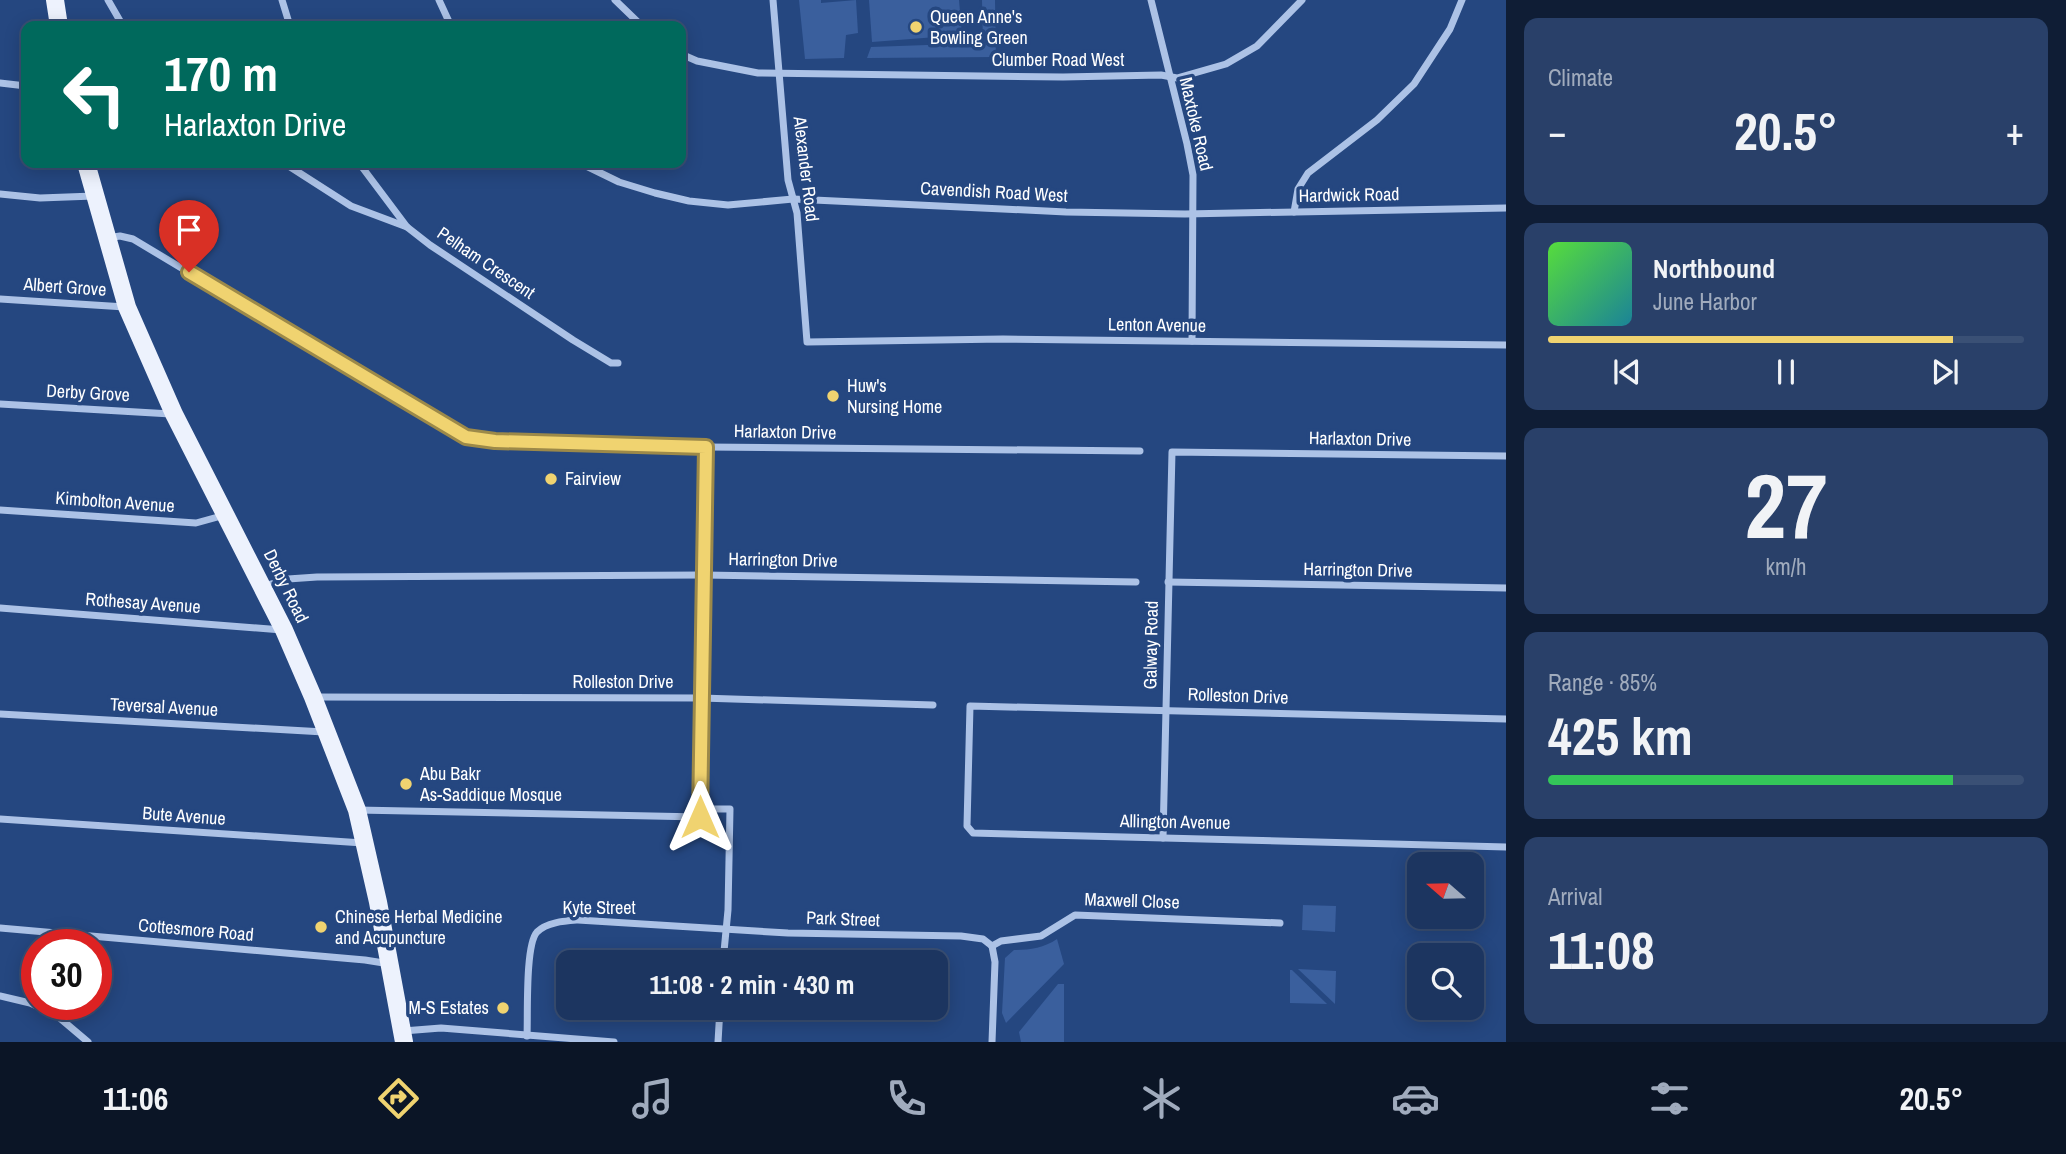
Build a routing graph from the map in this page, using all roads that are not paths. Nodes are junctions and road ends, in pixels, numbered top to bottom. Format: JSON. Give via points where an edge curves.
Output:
{"nodes":[{"id":1,"x":55,"y":0,"type":"edge"},
{"id":2,"x":108,"y":0,"type":"edge"},
{"id":3,"x":282,"y":0,"type":"edge"},
{"id":4,"x":439,"y":0,"type":"edge"},
{"id":5,"x":615,"y":0,"type":"edge"},
{"id":6,"x":773,"y":0,"type":"edge"},
{"id":7,"x":1151,"y":0,"type":"edge"},
{"id":8,"x":1302,"y":0,"type":"edge"},
{"id":9,"x":1462,"y":0,"type":"edge"},
{"id":10,"x":58,"y":21,"type":"edge"},
{"id":11,"x":119,"y":21,"type":"edge"},
{"id":12,"x":288,"y":21,"type":"edge"},
{"id":13,"x":449,"y":21,"type":"edge"},
{"id":14,"x":637,"y":21,"type":"edge"},
{"id":15,"x":686,"y":56,"type":"edge"},
{"id":16,"x":779,"y":73,"type":"junction"},
{"id":17,"x":1169,"y":75,"type":"junction"},
{"id":18,"x":0,"y":83,"type":"edge"},
{"id":19,"x":21,"y":85,"type":"edge"},
{"id":20,"x":87,"y":168,"type":"edge"},
{"id":21,"x":292,"y":168,"type":"edge"},
{"id":22,"x":362,"y":168,"type":"edge"},
{"id":23,"x":590,"y":168,"type":"edge"},
{"id":24,"x":0,"y":194,"type":"edge"},
{"id":25,"x":94,"y":196,"type":"junction"},
{"id":26,"x":793,"y":199,"type":"junction"},
{"id":27,"x":1504,"y":205,"type":"edge"},
{"id":28,"x":1294,"y":212,"type":"junction"},
{"id":29,"x":1193,"y":214,"type":"junction"},
{"id":30,"x":407,"y":227,"type":"junction"},
{"id":31,"x":107,"y":238,"type":"junction"},
{"id":32,"x":0,"y":299,"type":"edge"},
{"id":33,"x":127,"y":307,"type":"junction"},
{"id":34,"x":1192,"y":341,"type":"junction"},
{"id":35,"x":807,"y":342,"type":"joint"},
{"id":36,"x":1506,"y":345,"type":"edge"},
{"id":37,"x":618,"y":363,"type":"dead end"},
{"id":38,"x":0,"y":404,"type":"edge"},
{"id":39,"x":174,"y":414,"type":"junction"},
{"id":40,"x":706,"y":447,"type":"junction"},
{"id":41,"x":1140,"y":451,"type":"dead end"},
{"id":42,"x":1172,"y":452,"type":"joint"},
{"id":43,"x":1506,"y":456,"type":"edge"},
{"id":44,"x":0,"y":509,"type":"edge"},
{"id":45,"x":226,"y":514,"type":"junction"},
{"id":46,"x":704,"y":575,"type":"junction"},
{"id":47,"x":1136,"y":582,"type":"dead end"},
{"id":48,"x":1168,"y":582,"type":"junction"},
{"id":49,"x":264,"y":586,"type":"junction"},
{"id":50,"x":1506,"y":588,"type":"edge"},
{"id":51,"x":0,"y":608,"type":"edge"},
{"id":52,"x":284,"y":630,"type":"junction"},
{"id":53,"x":313,"y":697,"type":"junction"},
{"id":54,"x":701,"y":698,"type":"junction"},
{"id":55,"x":933,"y":705,"type":"dead end"},
{"id":56,"x":970,"y":706,"type":"joint"},
{"id":57,"x":1166,"y":710,"type":"junction"},
{"id":58,"x":0,"y":715,"type":"edge"},
{"id":59,"x":1506,"y":719,"type":"edge"},
{"id":60,"x":327,"y":732,"type":"junction"},
{"id":61,"x":357,"y":810,"type":"junction"},
{"id":62,"x":700,"y":813,"type":"junction"},
{"id":63,"x":0,"y":820,"type":"edge"},
{"id":64,"x":1163,"y":838,"type":"junction"},
{"id":65,"x":366,"y":843,"type":"junction"},
{"id":66,"x":1506,"y":847,"type":"edge"},
{"id":67,"x":1280,"y":923,"type":"dead end"},
{"id":68,"x":0,"y":928,"type":"edge"},
{"id":69,"x":726,"y":929,"type":"junction"},
{"id":70,"x":992,"y":946,"type":"junction"},
{"id":71,"x":724,"y":950,"type":"edge"},
{"id":72,"x":390,"y":964,"type":"junction"},
{"id":73,"x":0,"y":996,"type":"edge"},
{"id":74,"x":719,"y":1020,"type":"edge"},
{"id":75,"x":527,"y":1036,"type":"junction"},
{"id":76,"x":403,"y":1037,"type":"edge"},
{"id":77,"x":560,"y":1040,"type":"edge"},
{"id":78,"x":88,"y":1042,"type":"edge"},
{"id":79,"x":614,"y":1042,"type":"edge"},
{"id":80,"x":718,"y":1042,"type":"edge"},
{"id":81,"x":992,"y":1042,"type":"edge"}],
"edges":[{"from":1,"to":10,"type":"main road"},
{"from":2,"to":11,"type":"street"},
{"from":3,"to":12,"type":"street"},
{"from":4,"to":13,"type":"street"},
{"from":5,"to":14,"type":"street"},
{"from":6,"to":16,"type":"street","name":"Alexander Road"},
{"from":7,"to":17,"type":"street","name":"Maxtoke Road"},
{"from":8,"to":17,"type":"street","name":"Clumber Road West","via":[[1257,46],[1237,58],[1214,69],[1177,78]]},
{"from":9,"to":28,"type":"street","via":[[1450,29],[1414,83],[1377,120],[1308,173],[1298,189]]},
{"from":15,"to":16,"type":"street","name":"Clumber Road West","via":[[733,69]]},
{"from":16,"to":17,"type":"street","name":"Clumber Road West"},
{"from":16,"to":26,"type":"street","name":"Alexander Road"},
{"from":17,"to":29,"type":"street","name":"Maxtoke Road","via":[[1193,175]]},
{"from":18,"to":19,"type":"street"},
{"from":20,"to":25,"type":"main road","name":"Derby Road"},
{"from":21,"to":30,"type":"street","via":[[351,206]]},
{"from":22,"to":30,"type":"street","name":"Pelham Crescent"},
{"from":23,"to":26,"type":"street","name":"Cavendish Road West","via":[[619,182],[680,199],[728,205]]},
{"from":24,"to":25,"type":"street"},
{"from":25,"to":31,"type":"main road","name":"Derby Road"},
{"from":26,"to":29,"type":"street","name":"Cavendish Road West"},
{"from":26,"to":35,"type":"street","name":"Alexander Road"},
{"from":27,"to":28,"type":"street","name":"Hardwick Road"},
{"from":28,"to":29,"type":"street","name":"Hardwick Road"},
{"from":29,"to":34,"type":"street","name":"Maxtoke Road"},
{"from":30,"to":37,"type":"street","name":"Pelham Crescent","via":[[573,340]]},
{"from":31,"to":33,"type":"main road","name":"Derby Road"},
{"from":31,"to":40,"type":"street","name":"Harlaxton Drive","via":[[133,239],[466,437]]},
{"from":32,"to":33,"type":"street","name":"Albert Grove"},
{"from":33,"to":39,"type":"main road","name":"Derby Road"},
{"from":34,"to":35,"type":"street","name":"Lenton Avenue"},
{"from":34,"to":36,"type":"street","name":"Lenton Avenue"},
{"from":38,"to":39,"type":"street","name":"Derby Grove"},
{"from":39,"to":45,"type":"main road","name":"Derby Road"},
{"from":40,"to":41,"type":"street","name":"Harlaxton Drive"},
{"from":40,"to":46,"type":"street"},
{"from":42,"to":43,"type":"street","name":"Harlaxton Drive"},
{"from":42,"to":48,"type":"street","name":"Galway Road"},
{"from":44,"to":45,"type":"street","name":"Kimbolton Avenue","via":[[196,523]]},
{"from":45,"to":49,"type":"main road","name":"Derby Road"},
{"from":46,"to":47,"type":"street","name":"Harrington Drive"},
{"from":46,"to":49,"type":"street","name":"Harrington Drive","via":[[317,578]]},
{"from":46,"to":54,"type":"street"},
{"from":48,"to":50,"type":"street","name":"Harrington Drive"},
{"from":48,"to":57,"type":"street","name":"Galway Road"},
{"from":49,"to":52,"type":"main road","name":"Derby Road"},
{"from":51,"to":52,"type":"street","name":"Rothesay Avenue"},
{"from":52,"to":53,"type":"main road","name":"Derby Road"},
{"from":53,"to":54,"type":"street","name":"Rolleston Drive"},
{"from":53,"to":60,"type":"main road","name":"Derby Road"},
{"from":54,"to":55,"type":"street","name":"Rolleston Drive"},
{"from":54,"to":62,"type":"street"},
{"from":56,"to":57,"type":"street","name":"Rolleston Drive"},
{"from":56,"to":64,"type":"street","name":"Allington Avenue","via":[[967,826],[973,834]]},
{"from":57,"to":59,"type":"street","name":"Rolleston Drive"},
{"from":57,"to":64,"type":"street","name":"Galway Road"},
{"from":58,"to":60,"type":"street","name":"Teversal Avenue"},
{"from":60,"to":61,"type":"main road","name":"Derby Road"},
{"from":61,"to":62,"type":"street"},
{"from":61,"to":65,"type":"main road","name":"Derby Road"},
{"from":62,"to":69,"type":"street","via":[[730,809]]},
{"from":63,"to":65,"type":"street","name":"Bute Avenue"},
{"from":64,"to":66,"type":"street","name":"Allington Avenue"},
{"from":65,"to":72,"type":"main road","name":"Derby Road"},
{"from":67,"to":70,"type":"street","name":"Maxwell Close","via":[[1075,915],[1041,936]]},
{"from":68,"to":72,"type":"street","name":"Cottesmore Road"},
{"from":69,"to":70,"type":"street","name":"Park Street","via":[[961,936],[983,939]]},
{"from":69,"to":71,"type":"street"},
{"from":69,"to":75,"type":"street","name":"Kyte Street","via":[[578,920],[559,921],[539,930],[530,951]]},
{"from":70,"to":81,"type":"street"},
{"from":72,"to":76,"type":"main road","name":"Derby Road"},
{"from":73,"to":78,"type":"street","via":[[55,1014]]},
{"from":74,"to":80,"type":"street"},
{"from":75,"to":76,"type":"street","via":[[441,1028]]},
{"from":75,"to":77,"type":"street"},
{"from":77,"to":79,"type":"street"}]}
